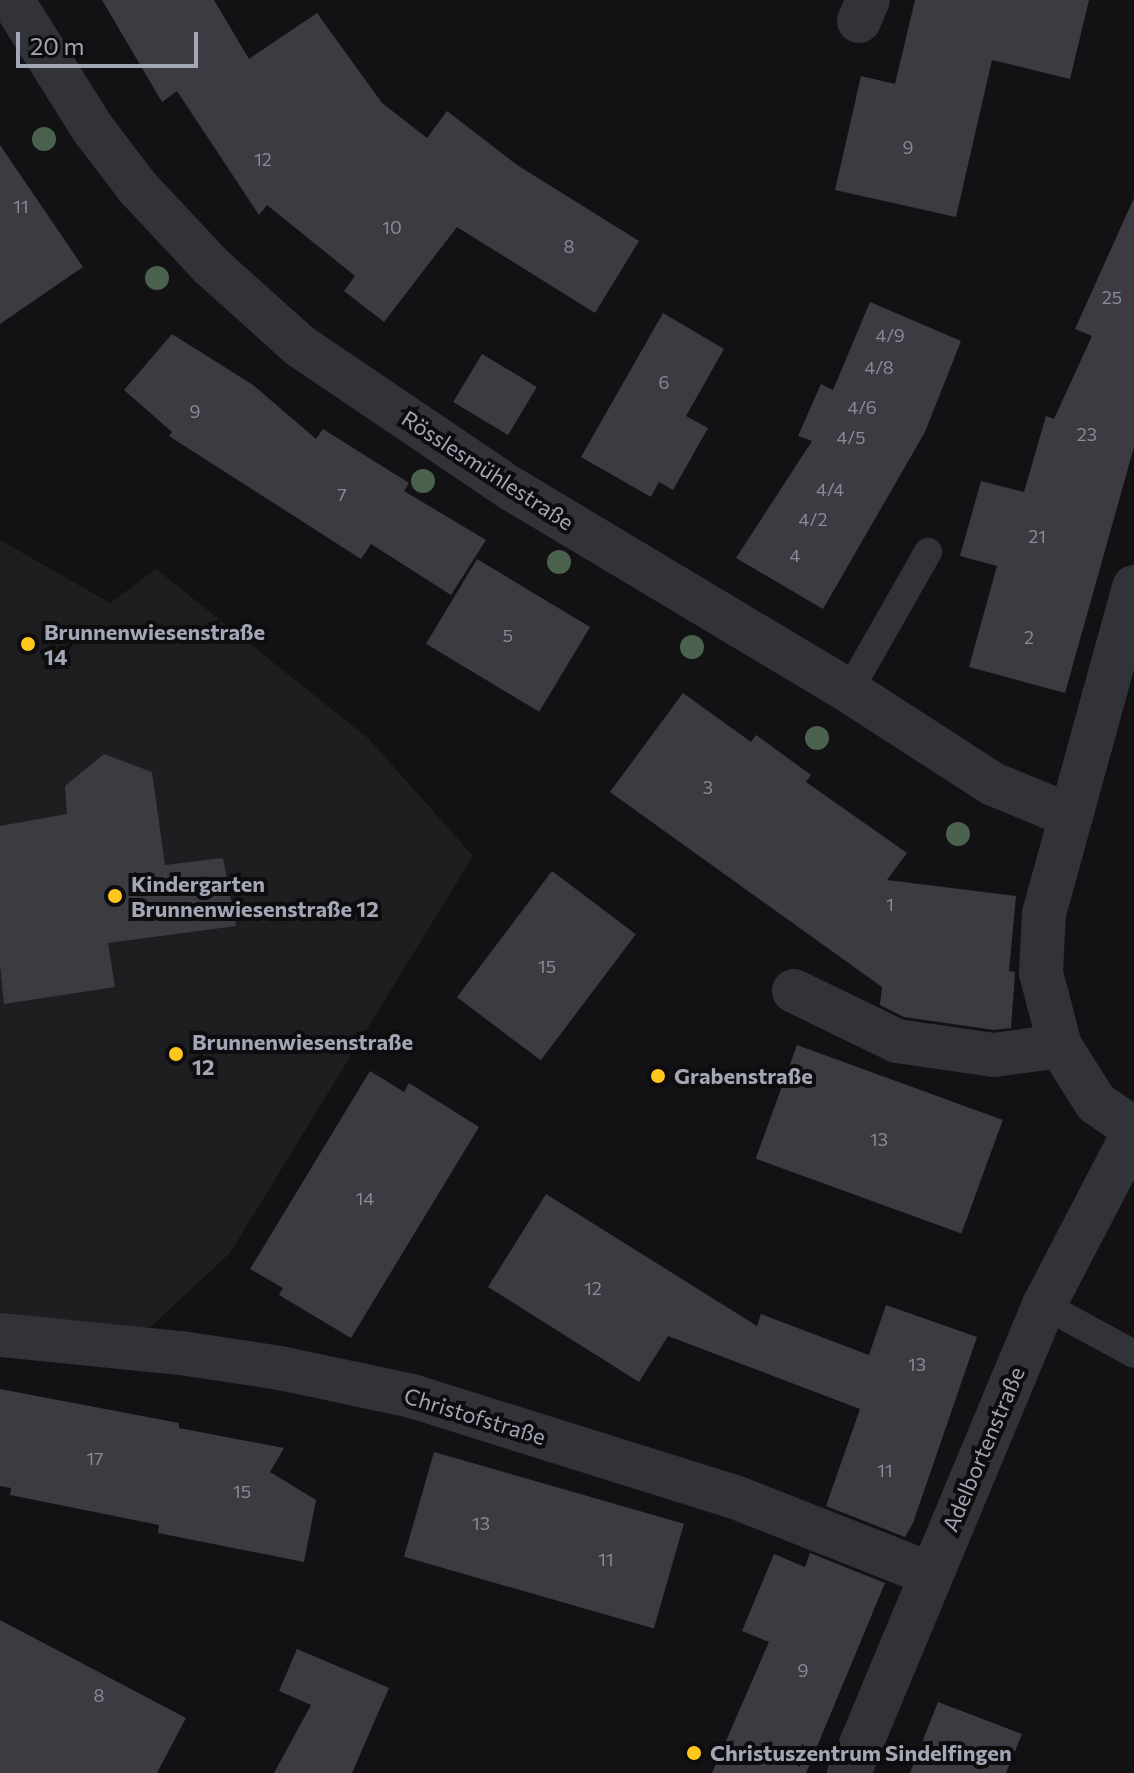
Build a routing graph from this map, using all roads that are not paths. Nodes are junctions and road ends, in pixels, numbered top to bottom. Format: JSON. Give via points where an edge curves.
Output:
{"nodes":[{"id":1,"x":12,"y":0,"type":"edge"},
{"id":2,"x":928,"y":552,"type":"dead end"},
{"id":3,"x":1134,"y":587,"type":"edge"},
{"id":4,"x":849,"y":691,"type":"junction"},
{"id":5,"x":1071,"y":816,"type":"junction"},
{"id":6,"x":794,"y":991,"type":"dead end"},
{"id":7,"x":1060,"y":1046,"type":"junction"},
{"id":8,"x":1134,"y":1131,"type":"edge"},
{"id":9,"x":1044,"y":1305,"type":"junction"},
{"id":10,"x":0,"y":1335,"type":"edge"},
{"id":11,"x":1134,"y":1354,"type":"edge"},
{"id":12,"x":930,"y":1574,"type":"junction"},
{"id":13,"x":849,"y":1773,"type":"edge"}],
"edges":[{"from":1,"to":4,"type":"street","name":"Rösslesmühlestraße","via":[[93,129],[138,188],[212,267],[300,346],[510,488]]},
{"from":2,"to":4,"type":"lane"},
{"from":3,"to":5,"type":"street"},
{"from":4,"to":5,"type":"street","name":"Rösslesmühlestraße","via":[[993,784]]},
{"from":5,"to":7,"type":"street","via":[[1044,913],[1041,973]]},
{"from":6,"to":7,"type":"street","via":[[897,1041],[994,1055]]},
{"from":7,"to":8,"type":"street","via":[[1096,1103]]},
{"from":8,"to":9,"type":"street","name":"Adelbortenstraße"},
{"from":9,"to":11,"type":"lane"},
{"from":9,"to":12,"type":"street","name":"Adelbortenstraße"},
{"from":10,"to":12,"type":"street","name":"Christofstraße","via":[[224,1359],[412,1396],[735,1497]]},
{"from":12,"to":13,"type":"street","name":"Adelbortenstraße"}]}
